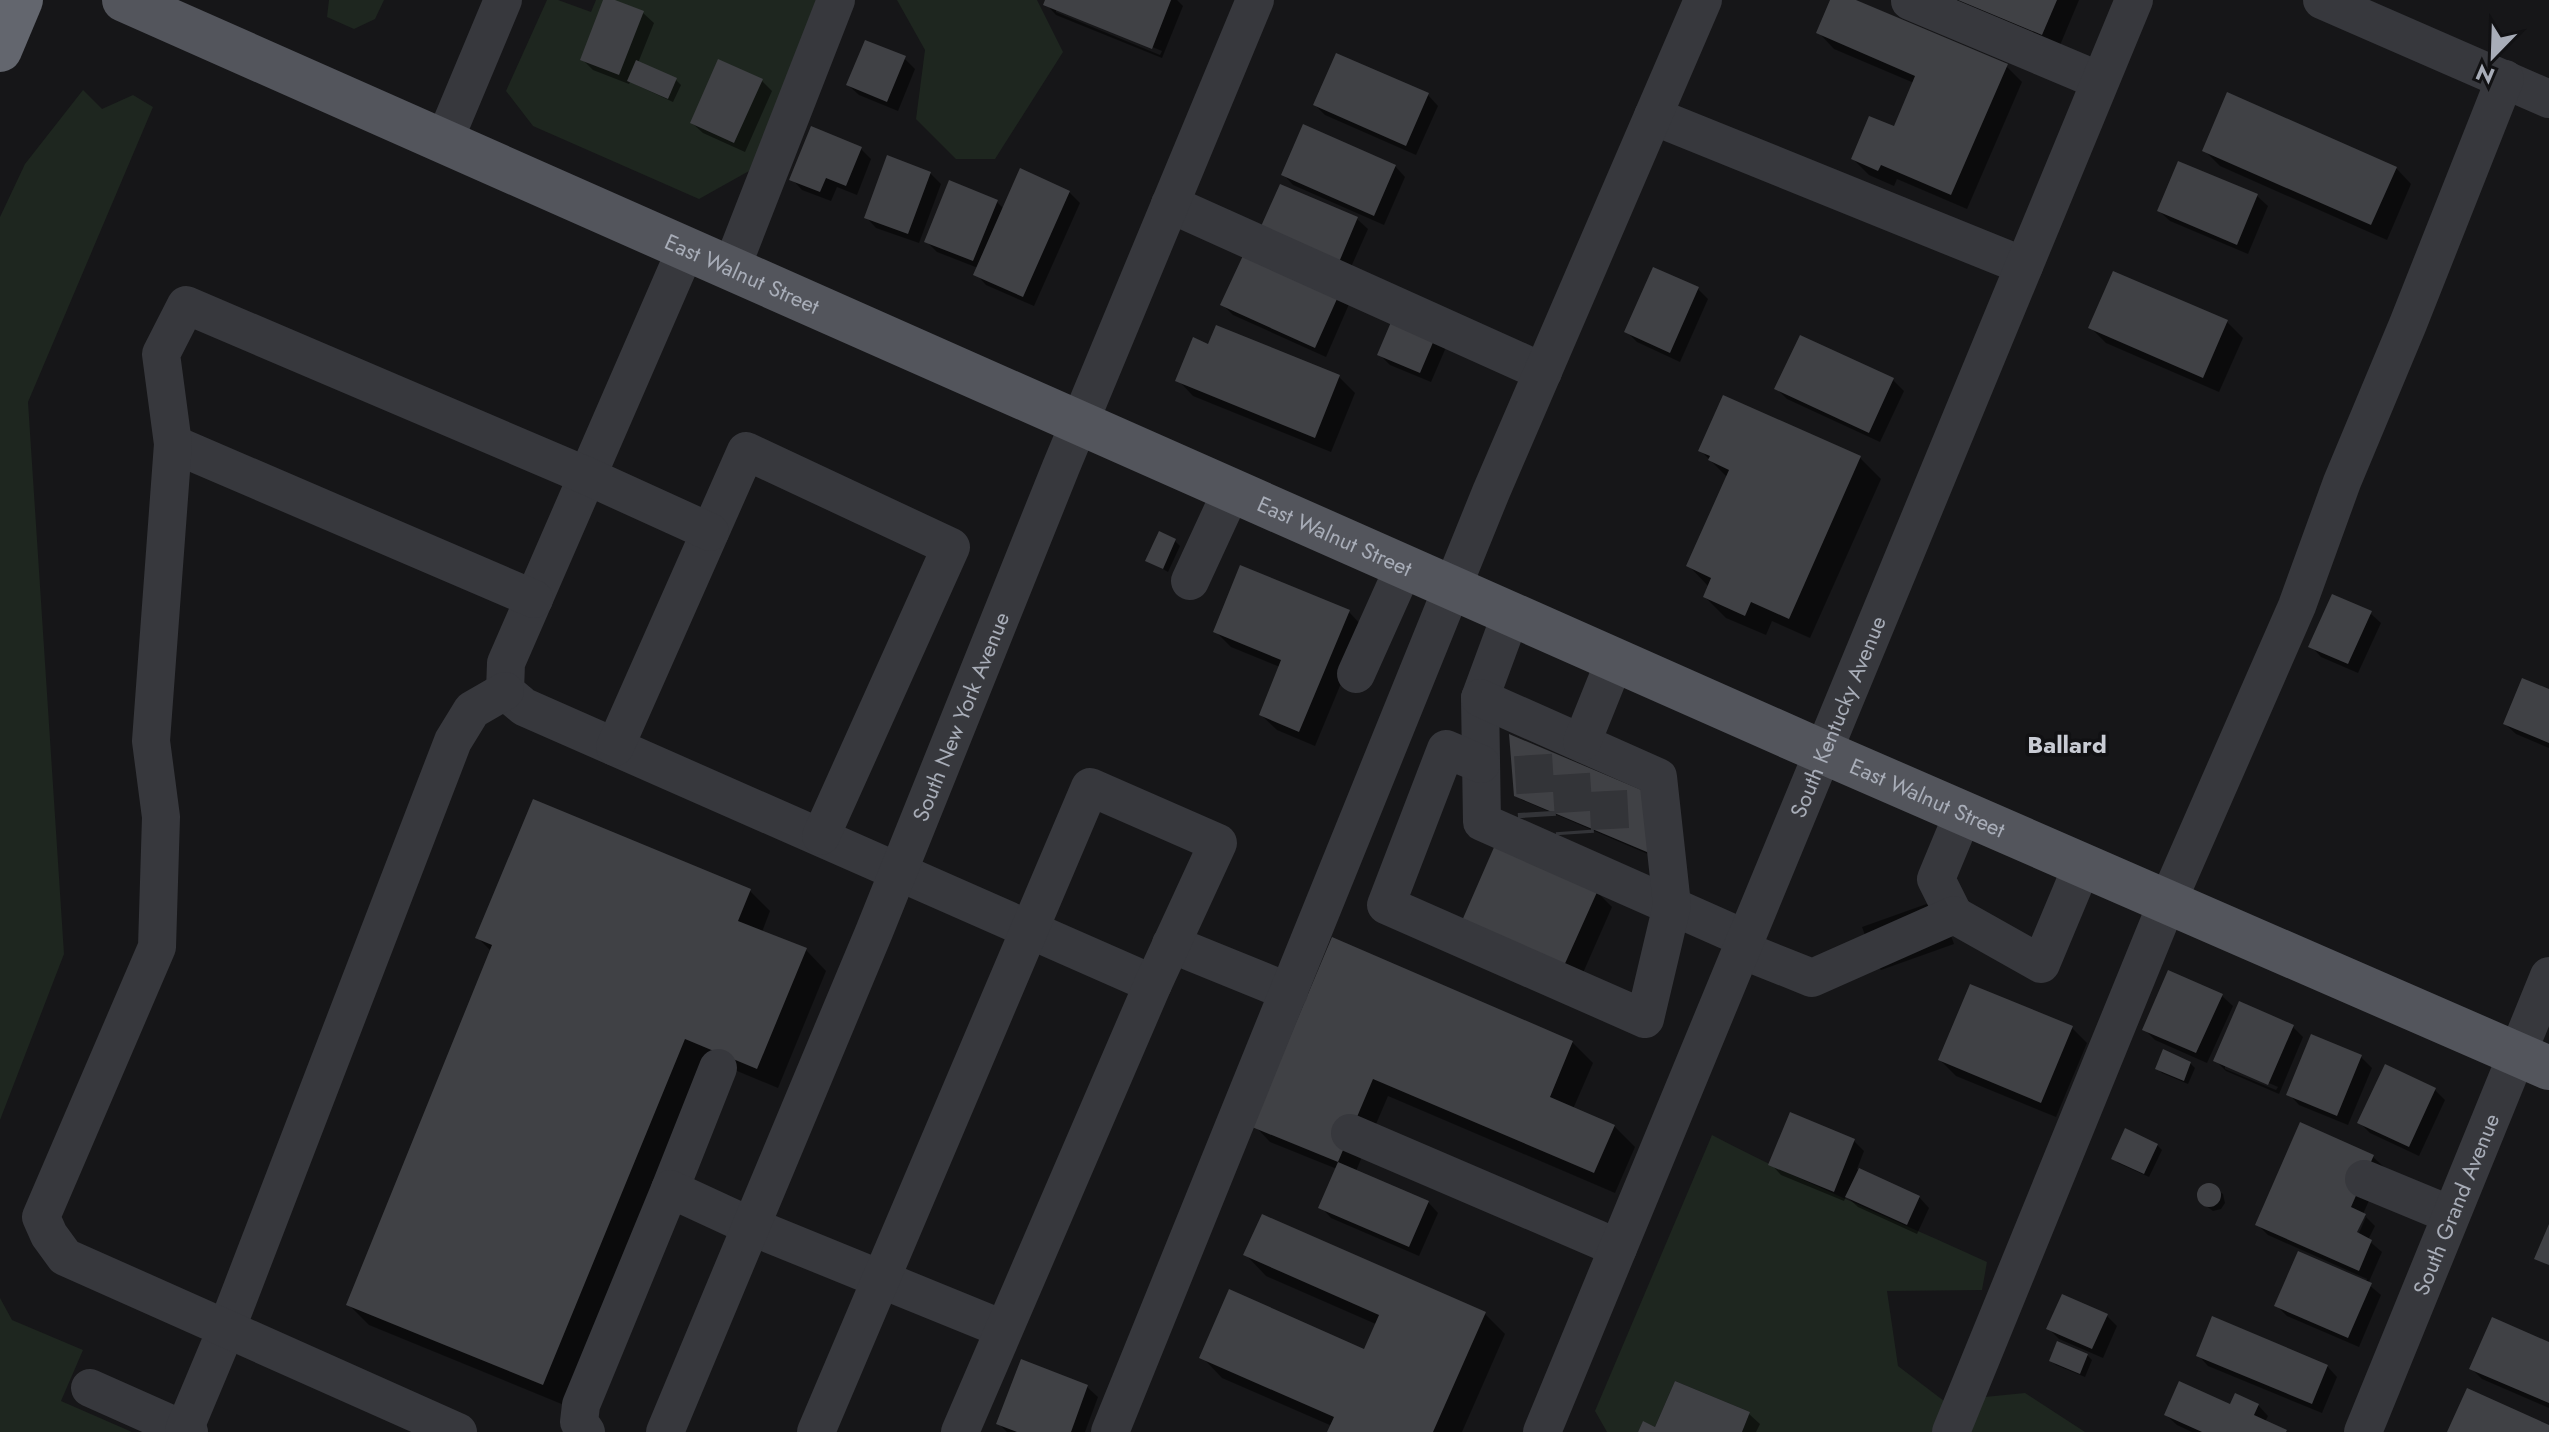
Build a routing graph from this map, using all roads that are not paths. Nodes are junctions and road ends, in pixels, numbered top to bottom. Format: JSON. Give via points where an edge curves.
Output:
{"nodes":[{"id":1,"x":21,"y":0,"type":"edge"},
{"id":2,"x":124,"y":0,"type":"edge"},
{"id":3,"x":503,"y":0,"type":"edge"},
{"id":4,"x":836,"y":0,"type":"edge"},
{"id":5,"x":1255,"y":0,"type":"edge"},
{"id":6,"x":1703,"y":0,"type":"edge"},
{"id":7,"x":2134,"y":0,"type":"edge"},
{"id":8,"x":2322,"y":0,"type":"edge"},
{"id":9,"x":1910,"y":1,"type":"edge"},
{"id":10,"x":0,"y":50,"type":"edge"},
{"id":11,"x":2505,"y":79,"type":"junction"},
{"id":12,"x":2100,"y":81,"type":"junction"},
{"id":13,"x":2549,"y":99,"type":"edge"},
{"id":14,"x":1653,"y":116,"type":"junction"},
{"id":15,"x":444,"y":141,"type":"junction"},
{"id":16,"x":1170,"y":204,"type":"junction"},
{"id":17,"x":686,"y":249,"type":"junction"},
{"id":18,"x":2024,"y":266,"type":"junction"},
{"id":19,"x":731,"y":269,"type":"junction"},
{"id":20,"x":1543,"y":372,"type":"junction"},
{"id":21,"x":1080,"y":423,"type":"junction"},
{"id":22,"x":173,"y":444,"type":"junction"},
{"id":23,"x":587,"y":476,"type":"junction"},
{"id":24,"x":1232,"y":490,"type":"junction"},
{"id":25,"x":710,"y":532,"type":"junction"},
{"id":26,"x":1404,"y":567,"type":"junction"},
{"id":27,"x":1190,"y":581,"type":"dead end"},
{"id":28,"x":1453,"y":589,"type":"junction"},
{"id":29,"x":534,"y":599,"type":"junction"},
{"id":30,"x":1511,"y":614,"type":"junction"},
{"id":31,"x":1615,"y":660,"type":"junction"},
{"id":32,"x":1356,"y":674,"type":"dead end"},
{"id":33,"x":505,"y":691,"type":"junction"},
{"id":34,"x":1480,"y":698,"type":"junction"},
{"id":35,"x":615,"y":747,"type":"junction"},
{"id":36,"x":1582,"y":752,"type":"junction"},
{"id":37,"x":1823,"y":752,"type":"junction"},
{"id":38,"x":1481,"y":764,"type":"junction"},
{"id":39,"x":1608,"y":791,"type":"tunnel mouth"},
{"id":40,"x":1963,"y":814,"type":"junction"},
{"id":41,"x":821,"y":836,"type":"junction"},
{"id":42,"x":2082,"y":866,"type":"junction"},
{"id":43,"x":899,"y":871,"type":"junction"},
{"id":44,"x":2167,"y":903,"type":"junction"},
{"id":45,"x":1672,"y":905,"type":"junction"},
{"id":46,"x":1954,"y":915,"type":"junction"},
{"id":47,"x":1030,"y":929,"type":"junction"},
{"id":48,"x":1171,"y":944,"type":"junction"},
{"id":49,"x":1744,"y":944,"type":"junction"},
{"id":50,"x":2549,"y":976,"type":"edge"},
{"id":51,"x":1153,"y":984,"type":"junction"},
{"id":52,"x":1289,"y":992,"type":"junction"},
{"id":53,"x":2532,"y":1061,"type":"edge"},
{"id":54,"x":718,"y":1068,"type":"dead end"},
{"id":55,"x":1350,"y":1133,"type":"dead end"},
{"id":56,"x":2364,"y":1179,"type":"dead end"},
{"id":57,"x":670,"y":1189,"type":"junction"},
{"id":58,"x":2451,"y":1215,"type":"junction"},
{"id":59,"x":750,"y":1226,"type":"junction"},
{"id":60,"x":1618,"y":1248,"type":"junction"},
{"id":61,"x":881,"y":1280,"type":"junction"},
{"id":62,"x":1003,"y":1329,"type":"junction"},
{"id":63,"x":226,"y":1330,"type":"junction"},
{"id":64,"x":90,"y":1388,"type":"dead end"},
{"id":65,"x":186,"y":1431,"type":"edge"},
{"id":66,"x":458,"y":1432,"type":"edge"},
{"id":67,"x":586,"y":1432,"type":"edge"},
{"id":68,"x":665,"y":1432,"type":"edge"},
{"id":69,"x":816,"y":1432,"type":"edge"},
{"id":70,"x":960,"y":1432,"type":"edge"},
{"id":71,"x":1110,"y":1432,"type":"edge"},
{"id":72,"x":1542,"y":1432,"type":"edge"},
{"id":73,"x":1951,"y":1432,"type":"edge"},
{"id":74,"x":2363,"y":1432,"type":"edge"}],
"edges":[{"from":1,"to":10,"type":"highway"},
{"from":2,"to":15,"type":"main road","name":"East Walnut Street"},
{"from":3,"to":15,"type":"street"},
{"from":4,"to":19,"type":"street"},
{"from":5,"to":16,"type":"street","name":"South New York Avenue"},
{"from":6,"to":14,"type":"street"},
{"from":7,"to":12,"type":"street","name":"South Kentucky Avenue"},
{"from":8,"to":11,"type":"street"},
{"from":9,"to":12,"type":"street"},
{"from":11,"to":13,"type":"street"},
{"from":11,"to":44,"type":"street","via":[[2297,606]]},
{"from":12,"to":18,"type":"street","name":"South Kentucky Avenue"},
{"from":14,"to":18,"type":"street"},
{"from":14,"to":20,"type":"street"},
{"from":15,"to":17,"type":"main road","name":"East Walnut Street"},
{"from":16,"to":20,"type":"street"},
{"from":16,"to":21,"type":"street","name":"South New York Avenue"},
{"from":17,"to":19,"type":"main road","name":"East Walnut Street"},
{"from":17,"to":23,"type":"street"},
{"from":18,"to":37,"type":"street","name":"South Kentucky Avenue"},
{"from":19,"to":21,"type":"main road","name":"East Walnut Street"},
{"from":20,"to":28,"type":"street"},
{"from":21,"to":24,"type":"main road","name":"East Walnut Street"},
{"from":21,"to":43,"type":"street","name":"South New York Avenue"},
{"from":22,"to":23,"type":"street","via":[[161,354],[186,305]]},
{"from":22,"to":29,"type":"street"},
{"from":22,"to":63,"type":"street","via":[[151,741],[161,817],[157,947],[41,1217],[65,1257]]},
{"from":23,"to":25,"type":"street"},
{"from":23,"to":29,"type":"street"},
{"from":24,"to":26,"type":"main road","name":"East Walnut Street"},
{"from":24,"to":27,"type":"street"},
{"from":25,"to":35,"type":"street"},
{"from":25,"to":41,"type":"street","via":[[746,451],[951,547]]},
{"from":26,"to":28,"type":"main road","name":"East Walnut Street"},
{"from":26,"to":32,"type":"street"},
{"from":28,"to":30,"type":"main road","name":"East Walnut Street"},
{"from":28,"to":52,"type":"street"},
{"from":29,"to":33,"type":"street","via":[[506,663]]},
{"from":30,"to":31,"type":"main road","name":"East Walnut Street"},
{"from":30,"to":34,"type":"street"},
{"from":31,"to":36,"type":"street"},
{"from":31,"to":37,"type":"main road","name":"East Walnut Street"},
{"from":33,"to":35,"type":"street","via":[[524,707]]},
{"from":33,"to":63,"type":"street","via":[[472,710],[453,741]]},
{"from":34,"to":36,"type":"street","via":[[1532,738]]},
{"from":34,"to":38,"type":"street"},
{"from":35,"to":41,"type":"street"},
{"from":36,"to":39,"type":"street"},
{"from":36,"to":45,"type":"street","via":[[1658,777]]},
{"from":37,"to":40,"type":"main road","name":"East Walnut Street"},
{"from":37,"to":49,"type":"street","name":"South Kentucky Avenue"},
{"from":38,"to":45,"type":"street","via":[[1482,822],[1538,832],[1613,863]]},
{"from":38,"to":45,"type":"street","via":[[1446,749],[1386,905],[1645,1019]]},
{"from":40,"to":42,"type":"main road","name":"East Walnut Street"},
{"from":40,"to":46,"type":"street","via":[[1936,879]]},
{"from":41,"to":43,"type":"street"},
{"from":42,"to":44,"type":"main road","name":"East Walnut Street"},
{"from":42,"to":46,"type":"street","via":[[2041,964]]},
{"from":43,"to":47,"type":"street"},
{"from":43,"to":59,"type":"street","name":"South New York Avenue"},
{"from":44,"to":53,"type":"main road","name":"East Walnut Street"},
{"from":44,"to":73,"type":"street"},
{"from":45,"to":49,"type":"street"},
{"from":46,"to":49,"type":"street","via":[[1812,978]]},
{"from":47,"to":48,"type":"street","via":[[1090,787],[1218,843]]},
{"from":47,"to":51,"type":"street"},
{"from":47,"to":61,"type":"street"},
{"from":48,"to":51,"type":"street"},
{"from":48,"to":52,"type":"street"},
{"from":49,"to":60,"type":"street","name":"South Kentucky Avenue"},
{"from":50,"to":53,"type":"street","name":"South Grand Avenue"},
{"from":51,"to":62,"type":"street"},
{"from":52,"to":71,"type":"street"},
{"from":53,"to":58,"type":"street","name":"South Grand Avenue"},
{"from":54,"to":57,"type":"street"},
{"from":55,"to":60,"type":"street"},
{"from":56,"to":58,"type":"street"},
{"from":57,"to":59,"type":"street"},
{"from":57,"to":67,"type":"street","via":[[581,1405],[579,1422]]},
{"from":58,"to":74,"type":"street","name":"South Grand Avenue"},
{"from":59,"to":61,"type":"street"},
{"from":59,"to":68,"type":"street","name":"South New York Avenue"},
{"from":60,"to":72,"type":"street","name":"South Kentucky Avenue"},
{"from":61,"to":62,"type":"street"},
{"from":61,"to":69,"type":"street"},
{"from":62,"to":70,"type":"street"},
{"from":63,"to":65,"type":"street"},
{"from":63,"to":66,"type":"street"},
{"from":64,"to":65,"type":"street"}]}
